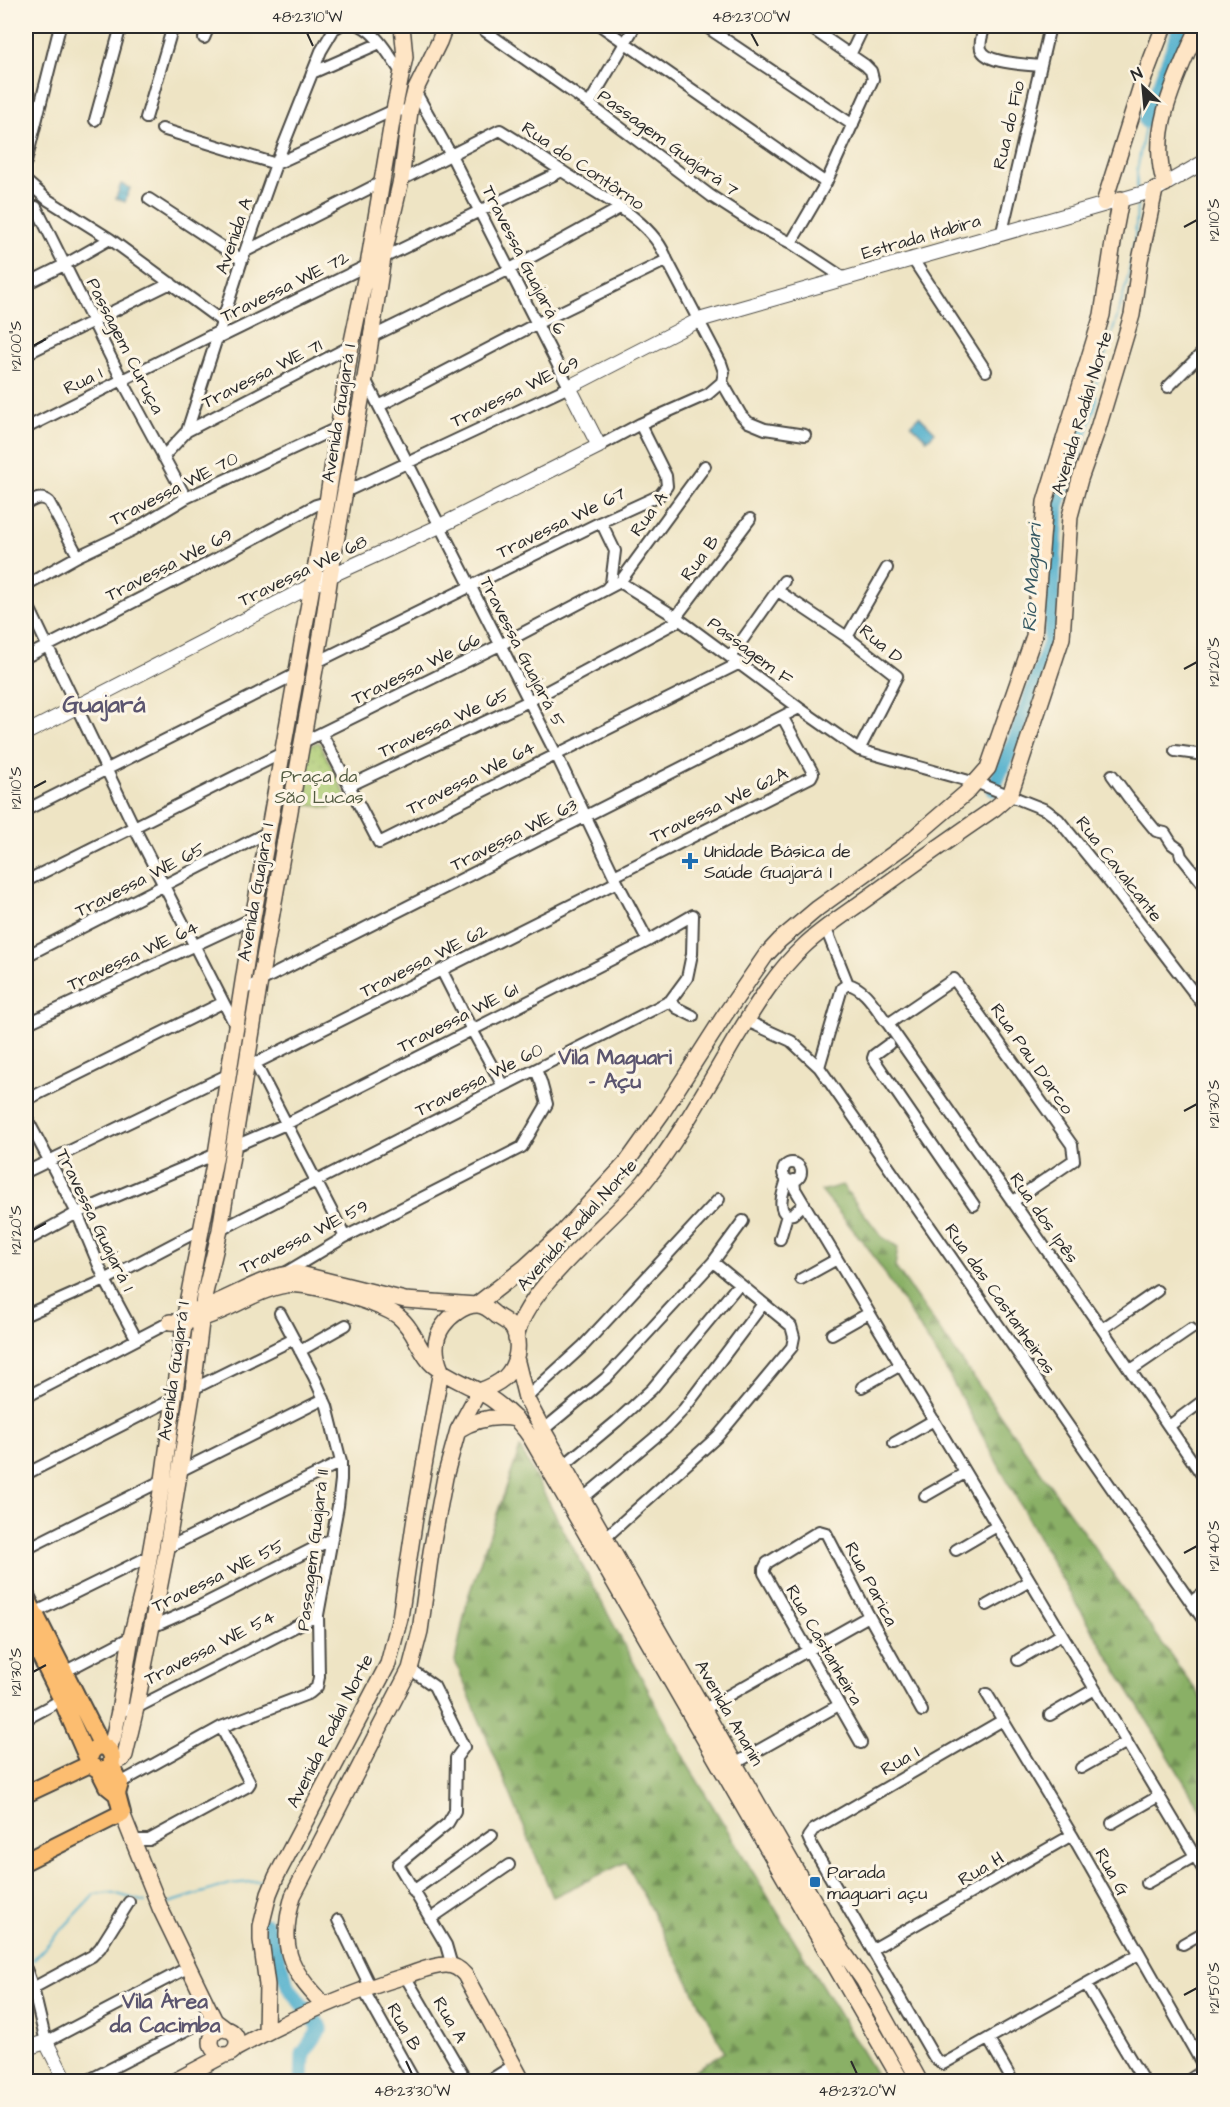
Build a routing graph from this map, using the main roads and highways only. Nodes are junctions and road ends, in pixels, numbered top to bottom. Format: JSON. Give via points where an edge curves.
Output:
{"nodes":[{"id":1,"x":402,"y":26,"type":"edge"},
{"id":2,"x":445,"y":26,"type":"edge"},
{"id":3,"x":1164,"y":26,"type":"edge"},
{"id":4,"x":1198,"y":26,"type":"edge"},
{"id":5,"x":1121,"y":199,"type":"road end"},
{"id":6,"x":1104,"y":203,"type":"road end"},
{"id":7,"x":481,"y":1306,"type":"junction"},
{"id":8,"x":201,"y":1314,"type":"junction"},
{"id":9,"x":180,"y":1319,"type":"junction"},
{"id":10,"x":513,"y":1332,"type":"junction"},
{"id":11,"x":516,"y":1358,"type":"junction"},
{"id":12,"x":445,"y":1373,"type":"junction"},
{"id":13,"x":476,"y":1390,"type":"junction"},
{"id":14,"x":516,"y":1419,"type":"junction"},
{"id":15,"x":458,"y":1430,"type":"junction"},
{"id":16,"x":26,"y":1596,"type":"edge"},
{"id":17,"x":30,"y":1620,"type":"edge"},
{"id":18,"x":30,"y":1648,"type":"edge"},
{"id":19,"x":69,"y":1697,"type":"junction"},
{"id":20,"x":698,"y":1713,"type":"junction"},
{"id":21,"x":101,"y":1759,"type":"junction"},
{"id":22,"x":26,"y":1794,"type":"edge"},
{"id":23,"x":122,"y":1813,"type":"junction"},
{"id":24,"x":26,"y":1861,"type":"edge"},
{"id":25,"x":319,"y":2006,"type":"junction"},
{"id":26,"x":886,"y":2019,"type":"junction"},
{"id":27,"x":871,"y":2028,"type":"junction"},
{"id":28,"x":266,"y":2032,"type":"junction"},
{"id":29,"x":224,"y":2033,"type":"junction"},
{"id":30,"x":230,"y":2052,"type":"junction"},
{"id":31,"x":173,"y":2082,"type":"edge"},
{"id":32,"x":523,"y":2082,"type":"edge"},
{"id":33,"x":902,"y":2082,"type":"edge"},
{"id":34,"x":920,"y":2082,"type":"edge"}],
"edges":[{"from":1,"to":9,"type":"main road","name":"Avenida Guajará I","via":[[405,57],[351,346],[216,1154]]},
{"from":2,"to":8,"type":"main road","name":"Avenida Guajará I","via":[[415,91],[401,180],[382,258],[365,378],[260,981],[250,1066]]},
{"from":3,"to":6,"type":"main road"},
{"from":4,"to":10,"type":"main road","name":"Avenida Radial Norte","via":[[1162,124],[1158,152],[1160,187],[1145,233],[1132,315],[1070,516],[1062,639],[1005,793],[995,808],[826,929],[787,964],[644,1182],[565,1263]]},
{"from":5,"to":7,"type":"main road","name":"Avenida Radial Norte","via":[[1102,315],[1045,502],[1034,636],[988,768],[978,784],[904,846],[780,940],[766,955],[627,1162],[560,1235]]},
{"from":7,"to":8,"type":"main road","name":"Travessa WE 59","via":[[405,1300],[297,1273],[282,1274]]},
{"from":7,"to":10,"type":"main road"},
{"from":7,"to":12,"type":"main road","via":[[456,1313],[441,1329],[436,1350]]},
{"from":8,"to":9,"type":"main road"},
{"from":8,"to":12,"type":"main road","via":[[273,1288],[289,1284],[312,1286],[399,1316],[431,1364]]},
{"from":8,"to":21,"type":"main road","name":"Avenida Guajará I","via":[[194,1389],[136,1708],[122,1759]]},
{"from":9,"to":21,"type":"main road","name":"Avenida Guajará I","via":[[175,1398],[163,1480],[113,1739]]},
{"from":10,"to":11,"type":"main road"},
{"from":11,"to":13,"type":"main road","via":[[503,1379]]},
{"from":11,"to":20,"type":"main road","name":"Avenida Ananin","via":[[526,1398]]},
{"from":12,"to":13,"type":"main road"},
{"from":12,"to":28,"type":"main road","name":"Avenida Radial Norte","via":[[388,1664],[269,1894],[261,1926],[267,1985]]},
{"from":13,"to":14,"type":"main road","name":"Avenida Ananin"},
{"from":13,"to":15,"type":"main road"},
{"from":14,"to":15,"type":"main road","via":[[486,1418]]},
{"from":14,"to":20,"type":"main road","name":"Avenida Ananin"},
{"from":15,"to":25,"type":"main road","via":[[445,1477],[410,1670],[293,1896],[286,1922],[290,1959]]},
{"from":16,"to":17,"type":"main road"},
{"from":17,"to":18,"type":"main road"},
{"from":17,"to":19,"type":"main road","via":[[64,1672]]},
{"from":18,"to":19,"type":"main road"},
{"from":19,"to":21,"type":"main road"},
{"from":20,"to":26,"type":"main road","name":"Avenida Ananin","via":[[736,1763],[842,1950]]},
{"from":20,"to":27,"type":"main road","name":"Avenida Ananin"},
{"from":21,"to":22,"type":"main road"},
{"from":21,"to":23,"type":"main road","via":[[107,1786],[119,1788]]},
{"from":23,"to":24,"type":"main road"},
{"from":23,"to":29,"type":"main road","via":[[208,2014]]},
{"from":25,"to":28,"type":"main road"},
{"from":25,"to":32,"type":"main road","via":[[437,1966],[452,1966],[465,1975]]},
{"from":26,"to":27,"type":"main road"},
{"from":26,"to":34,"type":"main road","name":"Avenida Ananin"},
{"from":27,"to":33,"type":"main road","name":"Avenida Ananin"},
{"from":28,"to":29,"type":"main road"},
{"from":28,"to":30,"type":"main road"},
{"from":29,"to":30,"type":"main road","via":[[237,2042]]},
{"from":29,"to":30,"type":"main road","via":[[212,2047],[217,2053]]},
{"from":30,"to":31,"type":"main road"}]}
